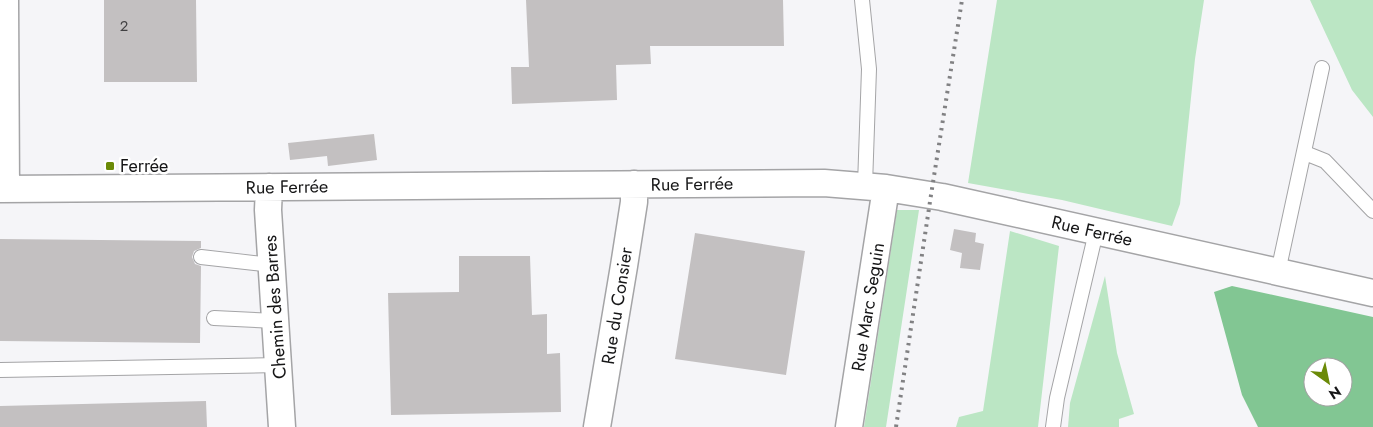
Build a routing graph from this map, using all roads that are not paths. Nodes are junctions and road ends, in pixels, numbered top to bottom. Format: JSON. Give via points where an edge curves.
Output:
{"nodes":[{"id":1,"x":6,"y":0,"type":"edge"},
{"id":2,"x":862,"y":0,"type":"edge"},
{"id":3,"x":1322,"y":68,"type":"dead end"},
{"id":4,"x":1305,"y":153,"type":"junction"},
{"id":5,"x":634,"y":184,"type":"junction"},
{"id":6,"x":876,"y":186,"type":"junction"},
{"id":7,"x":269,"y":187,"type":"junction"},
{"id":8,"x":3,"y":189,"type":"edge"},
{"id":9,"x":1373,"y":211,"type":"edge"},
{"id":10,"x":1096,"y":232,"type":"junction"},
{"id":11,"x":201,"y":257,"type":"dead end"},
{"id":12,"x":272,"y":266,"type":"junction"},
{"id":13,"x":1278,"y":272,"type":"junction"},
{"id":14,"x":1373,"y":293,"type":"edge"},
{"id":15,"x":214,"y":318,"type":"dead end"},
{"id":16,"x":276,"y":321,"type":"junction"},
{"id":17,"x":279,"y":365,"type":"junction"},
{"id":18,"x":0,"y":370,"type":"edge"},
{"id":19,"x":282,"y":427,"type":"edge"},
{"id":20,"x":596,"y":427,"type":"edge"},
{"id":21,"x":849,"y":427,"type":"edge"},
{"id":22,"x":1053,"y":427,"type":"edge"}],
"edges":[{"from":1,"to":8,"type":"street"},
{"from":2,"to":6,"type":"lane"},
{"from":3,"to":4,"type":"lane"},
{"from":4,"to":9,"type":"lane","via":[[1325,161]]},
{"from":4,"to":13,"type":"lane"},
{"from":5,"to":6,"type":"street","name":"Rue Ferrée","via":[[824,183]]},
{"from":5,"to":7,"type":"street","name":"Rue Ferrée"},
{"from":5,"to":20,"type":"street","name":"Rue du Consier","via":[[624,266]]},
{"from":6,"to":10,"type":"street","name":"Rue Ferrée","via":[[942,197]]},
{"from":6,"to":21,"type":"street","name":"Rue Marc Seguin"},
{"from":7,"to":8,"type":"street","name":"Rue Ferrée"},
{"from":7,"to":12,"type":"street","name":"Chemin des Barres"},
{"from":10,"to":13,"type":"street","name":"Rue Ferrée"},
{"from":10,"to":22,"type":"lane"},
{"from":11,"to":12,"type":"lane"},
{"from":12,"to":16,"type":"street","name":"Chemin des Barres"},
{"from":13,"to":14,"type":"street","name":"Rue Ferrée"},
{"from":15,"to":16,"type":"lane"},
{"from":16,"to":17,"type":"street","name":"Chemin des Barres"},
{"from":17,"to":18,"type":"lane"},
{"from":17,"to":19,"type":"street","name":"Chemin des Barres"}]}
